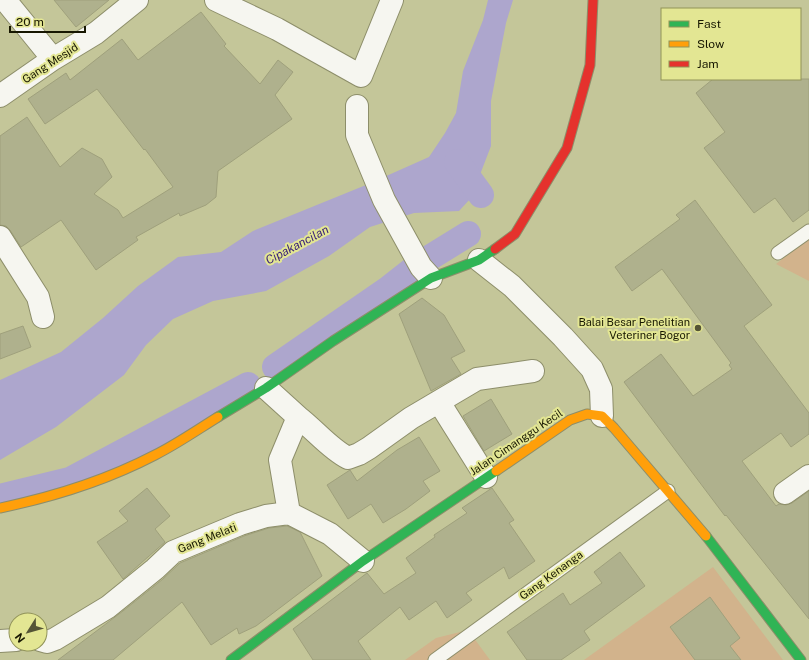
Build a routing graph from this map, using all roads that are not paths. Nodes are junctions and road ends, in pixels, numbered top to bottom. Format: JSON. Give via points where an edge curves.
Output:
{"nodes":[{"id":1,"x":5,"y":0,"type":"edge"},
{"id":2,"x":137,"y":0,"type":"edge"},
{"id":3,"x":216,"y":0,"type":"edge"},
{"id":4,"x":392,"y":0,"type":"edge"},
{"id":5,"x":593,"y":0,"type":"edge"},
{"id":6,"x":53,"y":59,"type":"junction"},
{"id":7,"x":0,"y":96,"type":"edge"},
{"id":8,"x":357,"y":106,"type":"dead end"},
{"id":9,"x":809,"y":231,"type":"edge"},
{"id":10,"x":0,"y":237,"type":"edge"},
{"id":11,"x":778,"y":254,"type":"dead end"},
{"id":12,"x":478,"y":260,"type":"junction"},
{"id":13,"x":426,"y":272,"type":"junction"},
{"id":14,"x":43,"y":317,"type":"dead end"},
{"id":15,"x":533,"y":371,"type":"dead end"},
{"id":16,"x":266,"y":388,"type":"junction"},
{"id":17,"x":439,"y":402,"type":"junction"},
{"id":18,"x":602,"y":416,"type":"junction"},
{"id":19,"x":298,"y":417,"type":"junction"},
{"id":20,"x":809,"y":476,"type":"edge"},
{"id":21,"x":486,"y":477,"type":"junction"},
{"id":22,"x":668,"y":491,"type":"junction"},
{"id":23,"x":785,"y":493,"type":"dead end"},
{"id":24,"x":0,"y":508,"type":"edge"},
{"id":25,"x":289,"y":513,"type":"junction"},
{"id":26,"x":363,"y":561,"type":"junction"},
{"id":27,"x":48,"y":642,"type":"edge"},
{"id":28,"x":232,"y":660,"type":"edge"},
{"id":29,"x":435,"y":660,"type":"edge"},
{"id":30,"x":801,"y":660,"type":"edge"}],
"edges":[{"from":1,"to":6,"type":"street"},
{"from":2,"to":6,"type":"street","name":"Gang Mesjid","via":[[96,33]]},
{"from":3,"to":4,"type":"street","via":[[277,29],[361,76]]},
{"from":5,"to":12,"type":"street","via":[[590,65],[567,148],[515,234]]},
{"from":6,"to":7,"type":"street","name":"Gang Mesjid"},
{"from":8,"to":13,"type":"street","via":[[357,135],[374,176],[384,200]]},
{"from":9,"to":11,"type":"lane"},
{"from":10,"to":14,"type":"street","via":[[38,298]]},
{"from":12,"to":13,"type":"street"},
{"from":12,"to":18,"type":"street","via":[[512,286],[592,369],[601,389]]},
{"from":13,"to":16,"type":"street"},
{"from":15,"to":17,"type":"street","via":[[477,379]]},
{"from":16,"to":19,"type":"street"},
{"from":16,"to":24,"type":"street","via":[[156,455],[109,476],[28,502]]},
{"from":17,"to":19,"type":"street","via":[[411,418],[369,448],[348,458],[337,453]]},
{"from":17,"to":21,"type":"street"},
{"from":18,"to":21,"type":"street","name":"Jalan Cimanggu Kecil","via":[[587,414],[570,420]]},
{"from":18,"to":22,"type":"street"},
{"from":19,"to":25,"type":"street","via":[[280,460]]},
{"from":20,"to":23,"type":"street"},
{"from":21,"to":26,"type":"street","name":"Jalan Cimanggu Kecil"},
{"from":22,"to":29,"type":"lane","name":"Gang Kenanga"},
{"from":22,"to":30,"type":"street"},
{"from":25,"to":26,"type":"street","via":[[330,534]]},
{"from":25,"to":27,"type":"street","name":"Gang Melati","via":[[266,516],[240,524],[173,552],[108,607]]},
{"from":26,"to":28,"type":"street","name":"Jalan Cimanggu Kecil"}]}
